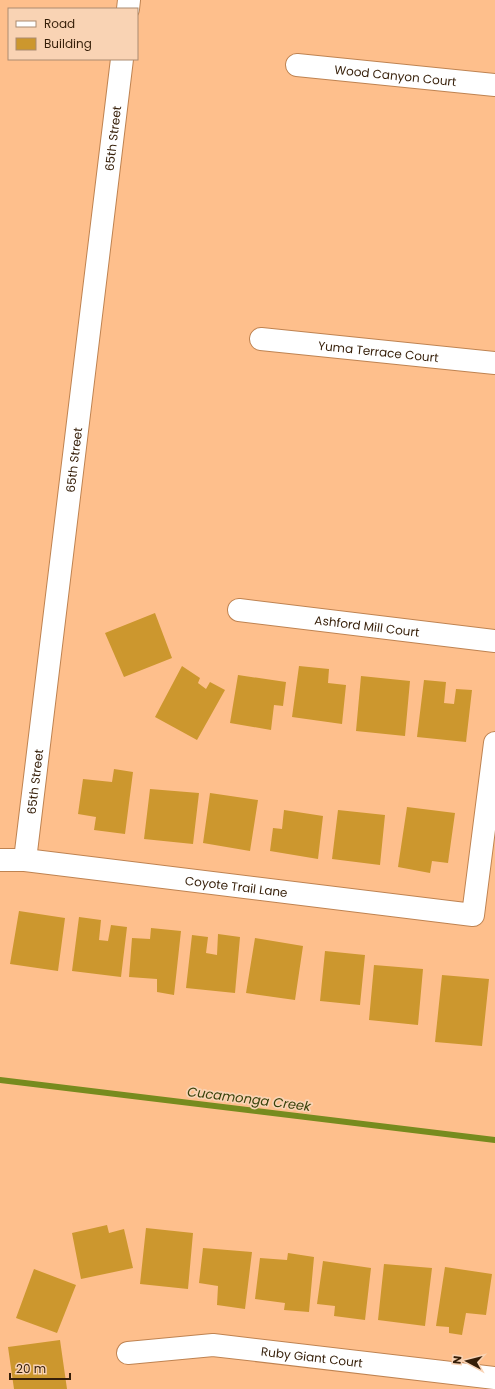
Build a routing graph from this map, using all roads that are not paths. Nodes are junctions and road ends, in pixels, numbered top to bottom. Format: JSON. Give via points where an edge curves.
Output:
{"nodes":[{"id":1,"x":122,"y":60,"type":"edge"},
{"id":2,"x":297,"y":64,"type":"dead end"},
{"id":3,"x":495,"y":86,"type":"edge"},
{"id":4,"x":261,"y":339,"type":"dead end"},
{"id":5,"x":495,"y":363,"type":"edge"},
{"id":6,"x":239,"y":610,"type":"dead end"},
{"id":7,"x":495,"y":641,"type":"edge"},
{"id":8,"x":495,"y":743,"type":"edge"},
{"id":9,"x":0,"y":860,"type":"edge"},
{"id":10,"x":25,"y":860,"type":"junction"},
{"id":11,"x":128,"y":1353,"type":"dead end"},
{"id":12,"x":495,"y":1378,"type":"edge"}],
"edges":[{"from":1,"to":10,"type":"street","name":"65th Street"},
{"from":2,"to":3,"type":"street","name":"Wood Canyon Court"},
{"from":4,"to":5,"type":"street","name":"Yuma Terrace Court"},
{"from":6,"to":7,"type":"street","name":"Ashford Mill Court"},
{"from":8,"to":10,"type":"street","name":"Coyote Trail Lane","via":[[473,915]]},
{"from":9,"to":10,"type":"street","name":"Coyote Trail Lane"},
{"from":11,"to":12,"type":"street","name":"Ruby Giant Court","via":[[213,1346]]}]}
